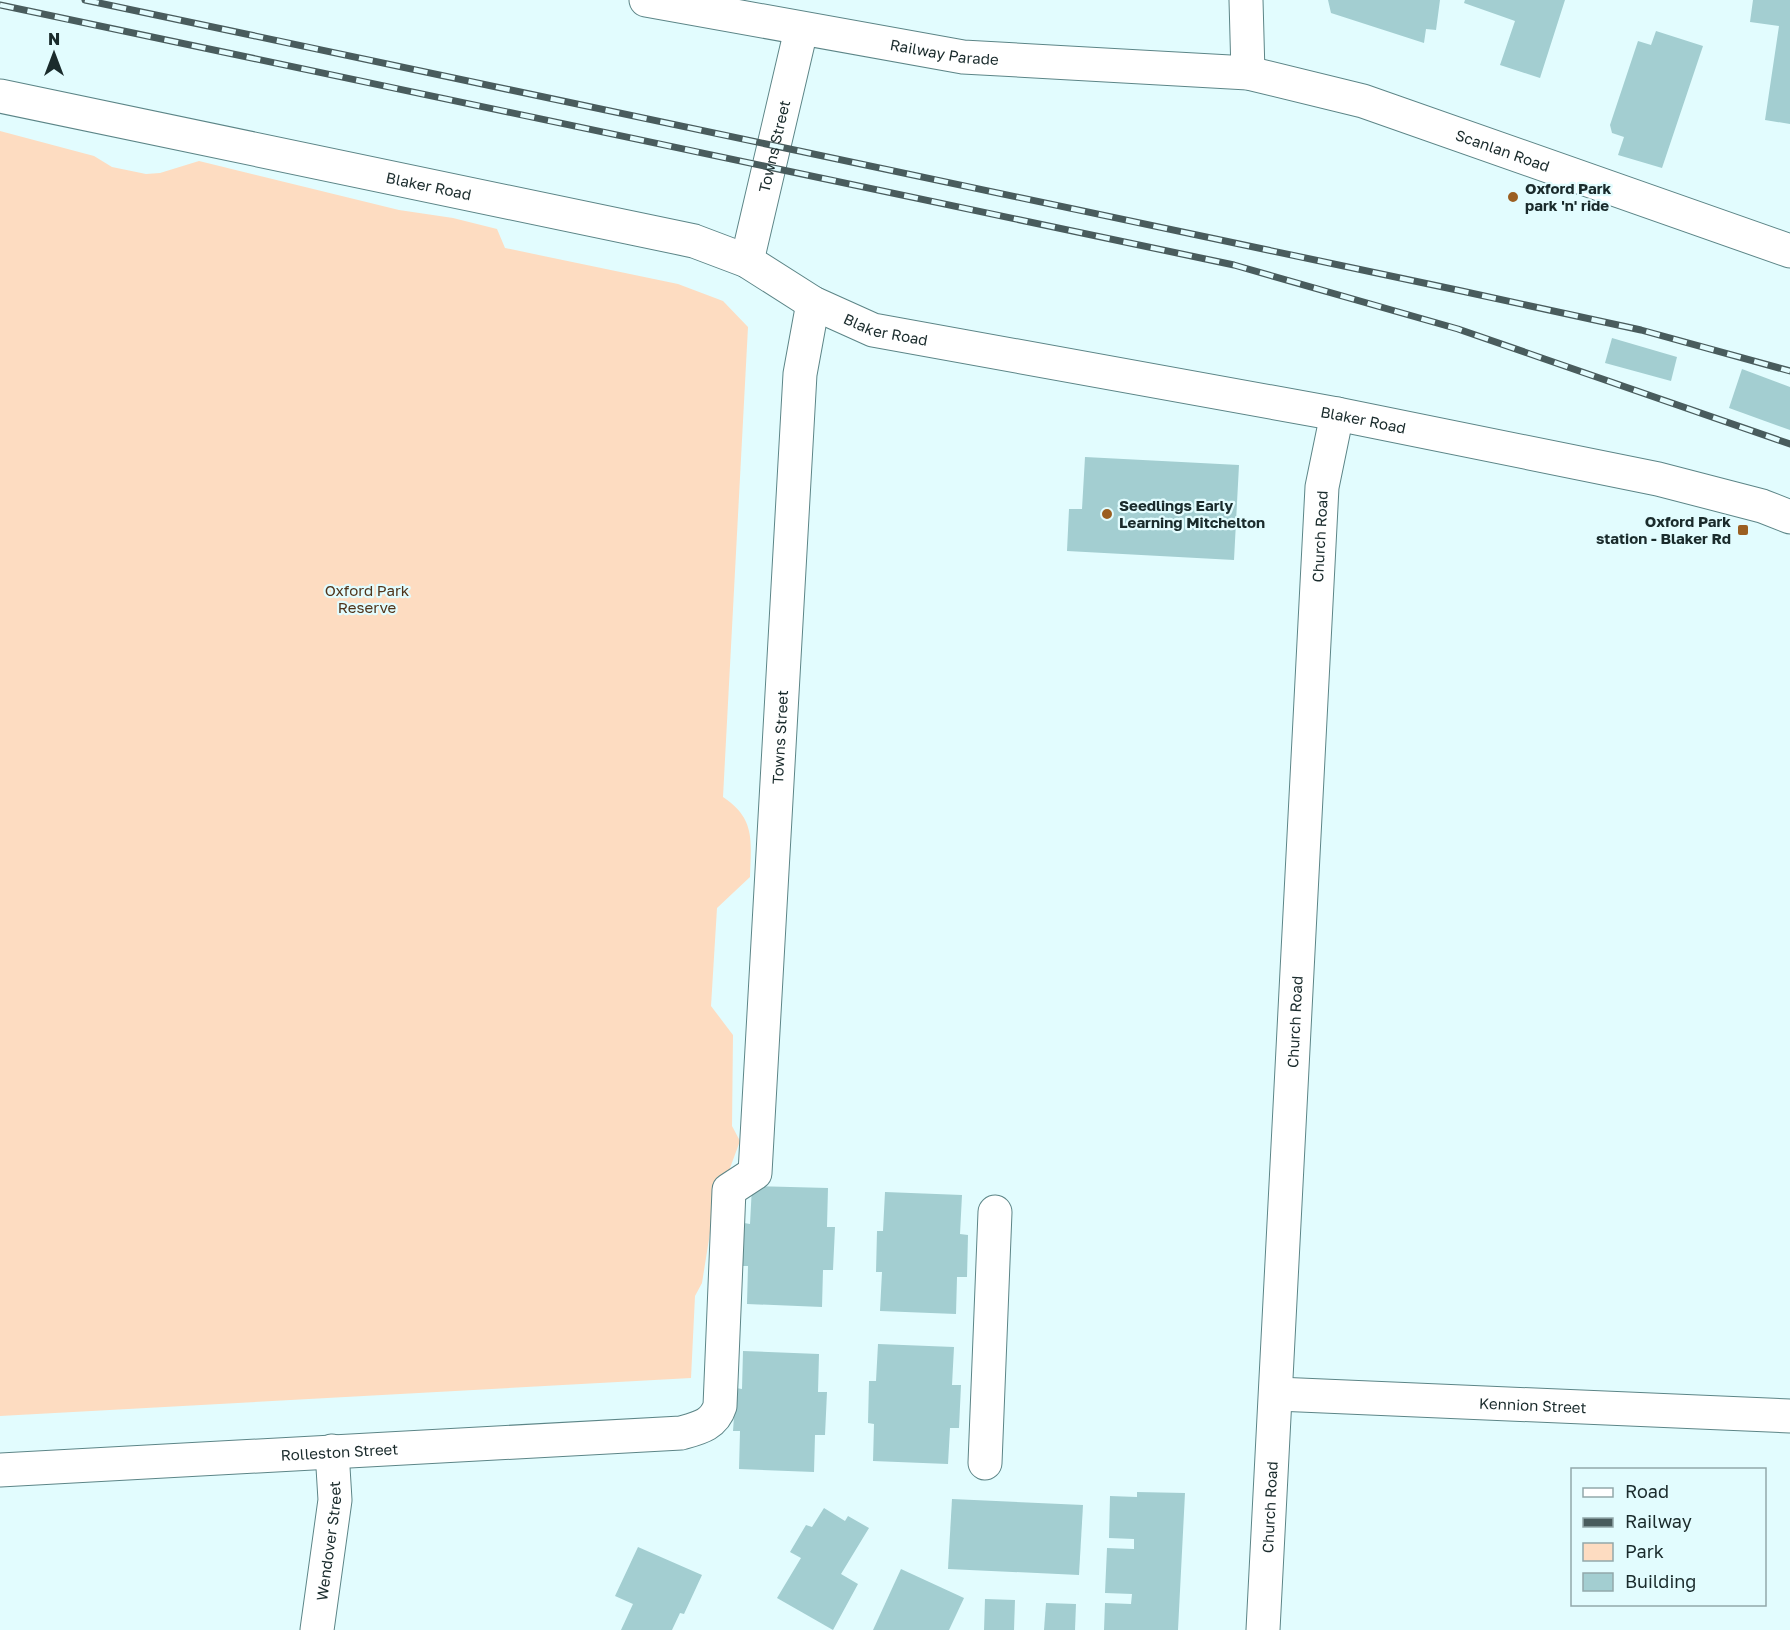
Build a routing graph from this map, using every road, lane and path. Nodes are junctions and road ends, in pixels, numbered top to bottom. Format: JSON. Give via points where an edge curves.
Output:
{"nodes":[{"id":1,"x":646,"y":0,"type":"edge"},
{"id":2,"x":1246,"y":0,"type":"edge"},
{"id":3,"x":801,"y":30,"type":"junction"},
{"id":4,"x":1248,"y":73,"type":"junction"},
{"id":5,"x":0,"y":96,"type":"edge"},
{"id":6,"x":1790,"y":251,"type":"edge"},
{"id":7,"x":747,"y":261,"type":"junction"},
{"id":8,"x":813,"y":303,"type":"junction"},
{"id":9,"x":1337,"y":414,"type":"junction"},
{"id":10,"x":1790,"y":517,"type":"edge"},
{"id":11,"x":755,"y":1173,"type":"joint"},
{"id":12,"x":995,"y":1212,"type":"dead end"},
{"id":13,"x":1276,"y":1394,"type":"junction"},
{"id":14,"x":1790,"y":1416,"type":"edge"},
{"id":15,"x":332,"y":1451,"type":"junction"},
{"id":16,"x":985,"y":1463,"type":"dead end"},
{"id":17,"x":0,"y":1470,"type":"edge"},
{"id":18,"x":317,"y":1630,"type":"edge"},
{"id":19,"x":1263,"y":1630,"type":"edge"}],
"edges":[{"from":1,"to":3,"type":"street","name":"Railway Parade"},
{"from":2,"to":4,"type":"street"},
{"from":3,"to":4,"type":"street","name":"Railway Parade","via":[[963,57]]},
{"from":3,"to":7,"type":"street","name":"Towns Street"},
{"from":4,"to":6,"type":"street","name":"Scanlan Road","via":[[1363,101]]},
{"from":5,"to":7,"type":"street","name":"Blaker Road","via":[[694,241]]},
{"from":7,"to":8,"type":"street","name":"Blaker Road"},
{"from":8,"to":9,"type":"street","name":"Blaker Road","via":[[873,330]]},
{"from":8,"to":11,"type":"street","name":"Towns Street","via":[[800,374]]},
{"from":9,"to":10,"type":"street","name":"Blaker Road","via":[[1658,478]]},
{"from":9,"to":13,"type":"street","name":"Church Road","via":[[1322,487]]},
{"from":11,"to":15,"type":"street","name":"Rolleston Street","via":[[729,1190],[720,1406],[710,1423],[681,1433]]},
{"from":12,"to":16,"type":"street"},
{"from":13,"to":14,"type":"street","name":"Kennion Street"},
{"from":13,"to":19,"type":"street","name":"Church Road"},
{"from":15,"to":17,"type":"street","name":"Rolleston Street"},
{"from":15,"to":18,"type":"street","name":"Wendover Street","via":[[335,1500]]}]}
